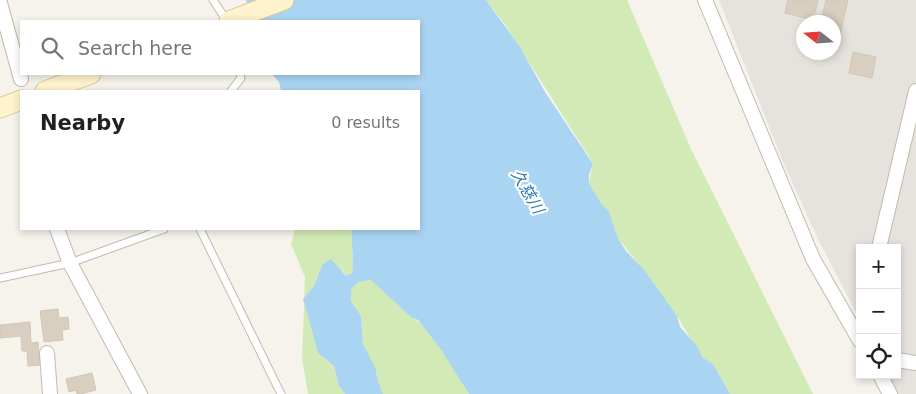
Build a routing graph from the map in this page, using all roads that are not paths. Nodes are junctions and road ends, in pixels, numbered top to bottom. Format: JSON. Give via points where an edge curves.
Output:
{"nodes":[{"id":1,"x":213,"y":0,"type":"edge"},
{"id":2,"x":284,"y":0,"type":"edge"},
{"id":3,"x":705,"y":0,"type":"edge"},
{"id":4,"x":0,"y":3,"type":"edge"},
{"id":5,"x":227,"y":20,"type":"edge"},
{"id":6,"x":231,"y":20,"type":"edge"},
{"id":7,"x":88,"y":75,"type":"edge"},
{"id":8,"x":240,"y":75,"type":"edge"},
{"id":9,"x":20,"y":80,"type":"dead end"},
{"id":10,"x":48,"y":90,"type":"edge"},
{"id":11,"x":232,"y":90,"type":"edge"},
{"id":12,"x":916,"y":91,"type":"edge"},
{"id":13,"x":20,"y":100,"type":"edge"},
{"id":14,"x":0,"y":108,"type":"edge"},
{"id":15,"x":57,"y":230,"type":"edge"},
{"id":16,"x":161,"y":230,"type":"edge"},
{"id":17,"x":200,"y":230,"type":"edge"},
{"id":18,"x":880,"y":244,"type":"edge"},
{"id":19,"x":70,"y":263,"type":"junction"},
{"id":20,"x":0,"y":278,"type":"edge"},
{"id":21,"x":858,"y":334,"type":"edge"},
{"id":22,"x":47,"y":353,"type":"dead end"},
{"id":23,"x":901,"y":361,"type":"edge"},
{"id":24,"x":916,"y":363,"type":"edge"},
{"id":25,"x":882,"y":379,"type":"edge"},
{"id":26,"x":50,"y":394,"type":"edge"},
{"id":27,"x":140,"y":394,"type":"edge"},
{"id":28,"x":281,"y":394,"type":"edge"},
{"id":29,"x":890,"y":394,"type":"edge"}],
"edges":[{"from":1,"to":5,"type":"lane"},
{"from":2,"to":6,"type":"street"},
{"from":3,"to":21,"type":"street","via":[[813,259]]},
{"from":4,"to":9,"type":"street"},
{"from":7,"to":10,"type":"street"},
{"from":8,"to":11,"type":"lane"},
{"from":12,"to":18,"type":"street"},
{"from":13,"to":14,"type":"street"},
{"from":15,"to":19,"type":"street"},
{"from":16,"to":19,"type":"lane"},
{"from":17,"to":28,"type":"lane"},
{"from":19,"to":20,"type":"lane"},
{"from":19,"to":27,"type":"street"},
{"from":22,"to":26,"type":"street"},
{"from":23,"to":24,"type":"street"},
{"from":25,"to":29,"type":"street"}]}
